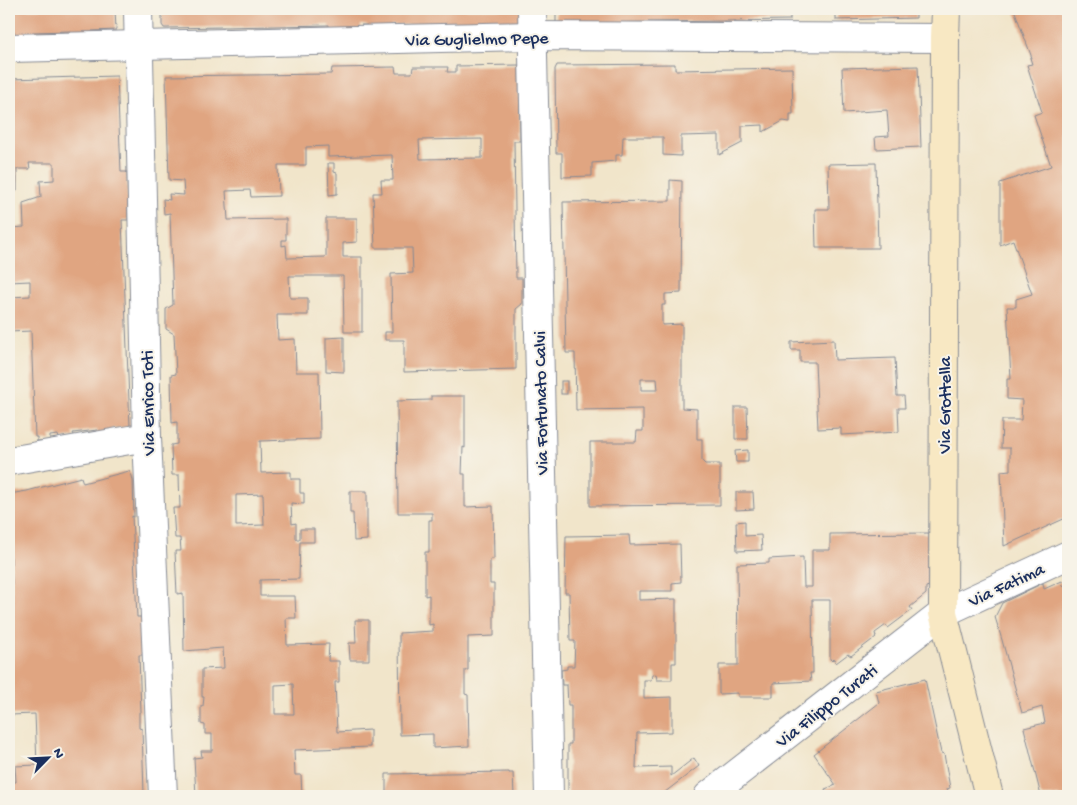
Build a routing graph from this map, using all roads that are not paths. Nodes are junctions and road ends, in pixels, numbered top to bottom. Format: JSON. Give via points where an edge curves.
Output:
{"nodes":[{"id":1,"x":138,"y":9,"type":"edge"},
{"id":2,"x":532,"y":9,"type":"edge"},
{"id":3,"x":946,"y":9,"type":"edge"},
{"id":4,"x":532,"y":36,"type":"junction"},
{"id":5,"x":945,"y":38,"type":"junction"},
{"id":6,"x":139,"y":45,"type":"junction"},
{"id":7,"x":9,"y":48,"type":"edge"},
{"id":8,"x":147,"y":437,"type":"junction"},
{"id":9,"x":9,"y":461,"type":"edge"},
{"id":10,"x":1068,"y":555,"type":"edge"},
{"id":11,"x":943,"y":613,"type":"junction"},
{"id":12,"x":163,"y":796,"type":"edge"},
{"id":13,"x":549,"y":796,"type":"edge"},
{"id":14,"x":708,"y":796,"type":"edge"},
{"id":15,"x":989,"y":796,"type":"edge"}],
"edges":[{"from":1,"to":6,"type":"street","name":"Via Enrico Toti"},
{"from":2,"to":4,"type":"street","name":"Via Fortunato Calvi"},
{"from":3,"to":5,"type":"street","name":"Via Grottella"},
{"from":4,"to":5,"type":"street","name":"Via Guglielmo Pepe"},
{"from":4,"to":6,"type":"street","name":"Via Guglielmo Pepe"},
{"from":4,"to":13,"type":"street","name":"Via Fortunato Calvi"},
{"from":5,"to":11,"type":"street","name":"Via Grottella"},
{"from":6,"to":7,"type":"street","name":"Via Guglielmo Pepe"},
{"from":6,"to":8,"type":"street","name":"Via Enrico Toti"},
{"from":8,"to":9,"type":"street"},
{"from":8,"to":12,"type":"street","name":"Via Enrico Toti"},
{"from":10,"to":11,"type":"street","name":"Via Fatima"},
{"from":11,"to":14,"type":"street","name":"Via Filippo Turati"},
{"from":11,"to":15,"type":"street","name":"Via Grottella"}]}
